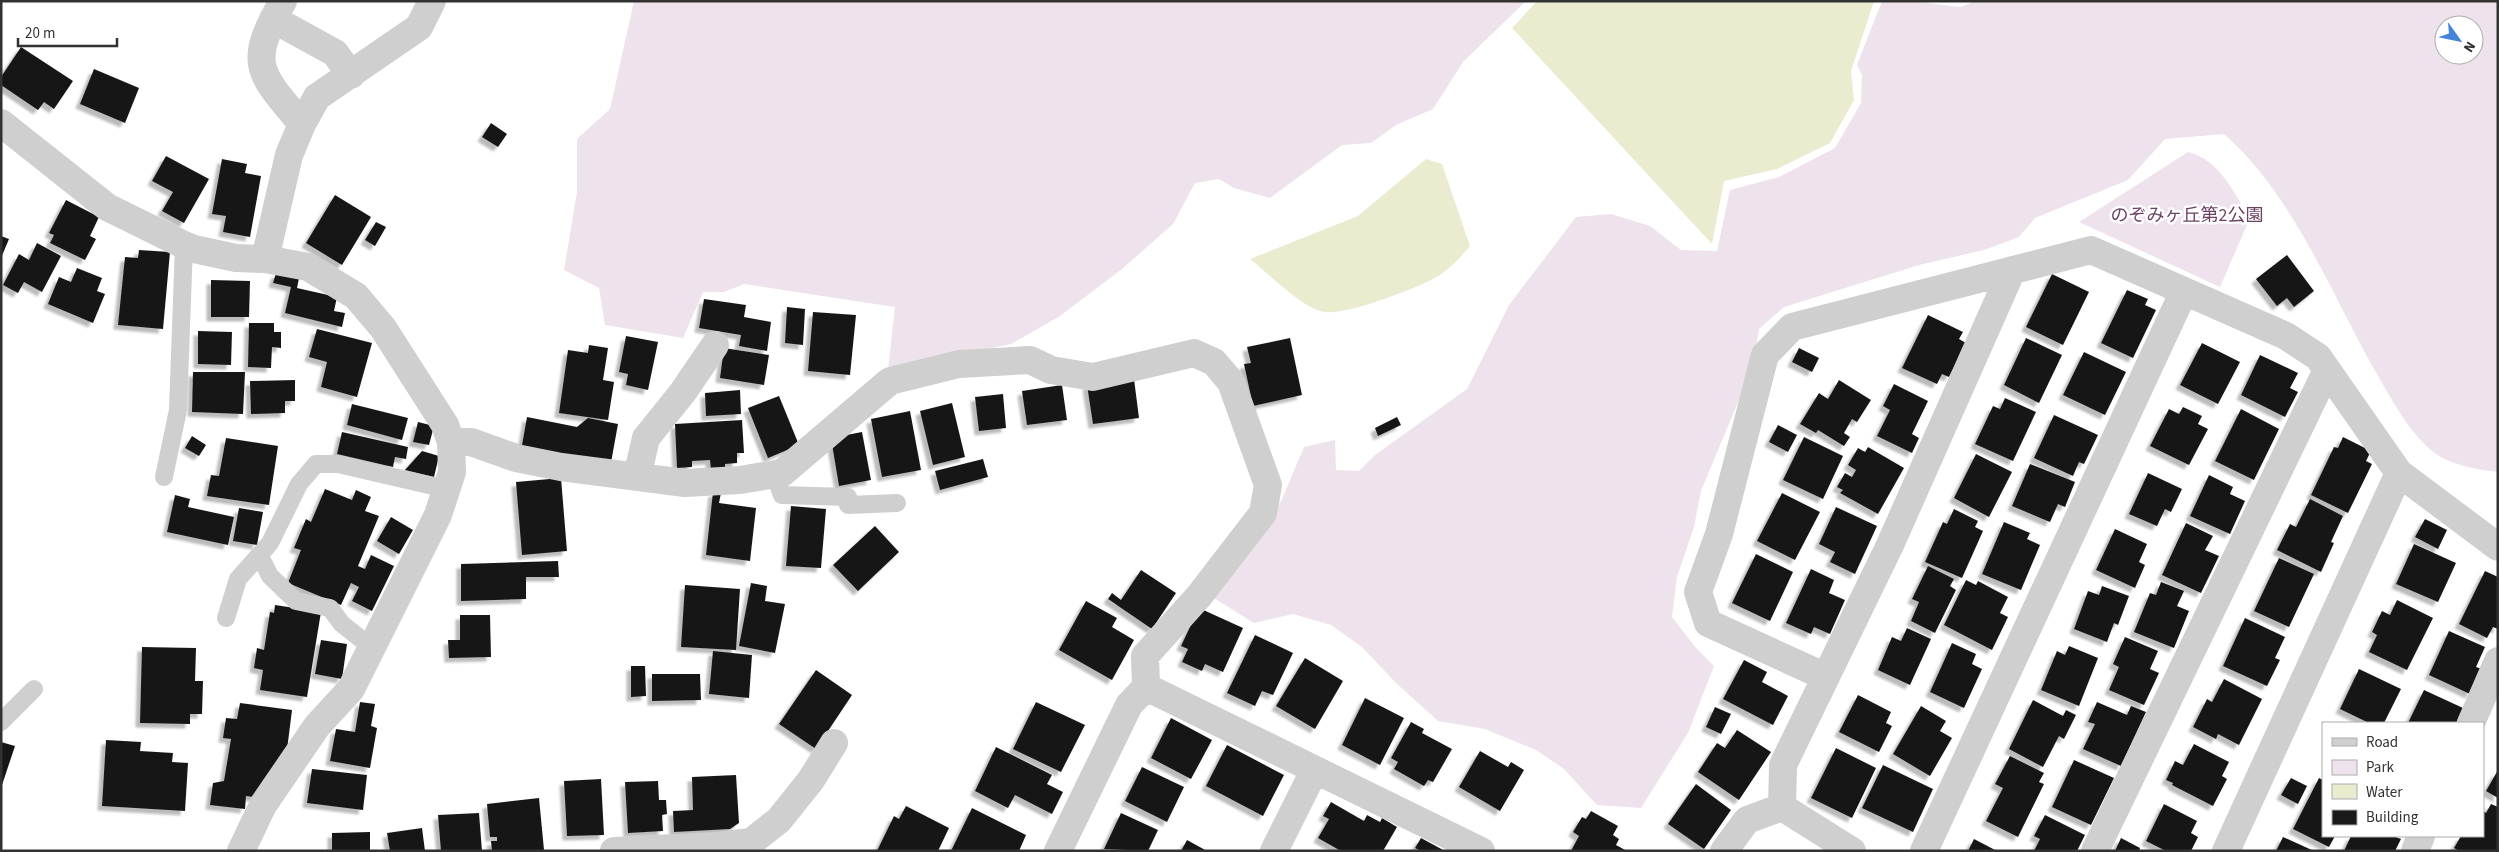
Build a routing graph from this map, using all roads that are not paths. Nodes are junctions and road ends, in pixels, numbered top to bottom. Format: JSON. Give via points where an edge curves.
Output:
{"nodes":[{"id":1,"x":432,"y":1,"type":"edge"},
{"id":2,"x":278,"y":10,"type":"edge"},
{"id":3,"x":351,"y":75,"type":"junction"},
{"id":4,"x":1,"y":123,"type":"edge"},
{"id":5,"x":302,"y":124,"type":"junction"},
{"id":6,"x":184,"y":245,"type":"junction"},
{"id":7,"x":265,"y":259,"type":"junction"},
{"id":8,"x":2012,"y":270,"type":"junction"},
{"id":9,"x":2184,"y":291,"type":"junction"},
{"id":10,"x":716,"y":345,"type":"dead end"},
{"id":11,"x":2327,"y":370,"type":"junction"},
{"id":12,"x":451,"y":442,"type":"junction"},
{"id":13,"x":2399,"y":473,"type":"junction"},
{"id":14,"x":774,"y":474,"type":"junction"},
{"id":15,"x":164,"y":477,"type":"dead end"},
{"id":16,"x":637,"y":477,"type":"junction"},
{"id":17,"x":446,"y":488,"type":"junction"},
{"id":18,"x":896,"y":503,"type":"dead end"},
{"id":19,"x":2498,"y":547,"type":"edge"},
{"id":20,"x":260,"y":556,"type":"junction"},
{"id":21,"x":226,"y":618,"type":"dead end"},
{"id":22,"x":371,"y":647,"type":"junction"},
{"id":23,"x":2498,"y":662,"type":"edge"},
{"id":24,"x":1826,"y":678,"type":"junction"},
{"id":25,"x":1146,"y":687,"type":"junction"},
{"id":26,"x":34,"y":689,"type":"dead end"},
{"id":27,"x":1,"y":722,"type":"edge"},
{"id":28,"x":2471,"y":722,"type":"edge"},
{"id":29,"x":834,"y":744,"type":"dead end"},
{"id":30,"x":1314,"y":771,"type":"junction"},
{"id":31,"x":1782,"y":807,"type":"junction"},
{"id":32,"x":2421,"y":837,"type":"edge"},
{"id":33,"x":241,"y":851,"type":"edge"},
{"id":34,"x":614,"y":851,"type":"edge"},
{"id":35,"x":1058,"y":851,"type":"edge"},
{"id":36,"x":1274,"y":851,"type":"edge"},
{"id":37,"x":1481,"y":851,"type":"edge"},
{"id":38,"x":1724,"y":851,"type":"edge"},
{"id":39,"x":1852,"y":851,"type":"edge"},
{"id":40,"x":1924,"y":851,"type":"edge"},
{"id":41,"x":2095,"y":851,"type":"edge"},
{"id":42,"x":2226,"y":851,"type":"edge"},
{"id":43,"x":2415,"y":851,"type":"edge"}],
"edges":[{"from":1,"to":3,"type":"street","via":[[419,27]]},
{"from":2,"to":3,"type":"street","via":[[335,53]]},
{"from":2,"to":5,"type":"street","via":[[260,50],[262,70],[276,94]]},
{"from":3,"to":5,"type":"street","via":[[317,97]]},
{"from":4,"to":6,"type":"street","via":[[107,207]]},
{"from":5,"to":7,"type":"street","via":[[289,155]]},
{"from":6,"to":7,"type":"street","via":[[236,258]]},
{"from":6,"to":15,"type":"lane","via":[[178,410]]},
{"from":7,"to":12,"type":"street","via":[[308,267],[356,296],[382,328],[446,425]]},
{"from":8,"to":9,"type":"street","via":[[2091,250]]},
{"from":8,"to":24,"type":"street","via":[[1890,545]]},
{"from":8,"to":24,"type":"street","via":[[1792,327],[1765,355],[1719,534],[1698,592],[1708,622]]},
{"from":9,"to":11,"type":"street","via":[[2286,336],[2318,357]]},
{"from":9,"to":40,"type":"street"},
{"from":10,"to":16,"type":"street","via":[[684,392],[646,438]]},
{"from":11,"to":13,"type":"street"},
{"from":11,"to":41,"type":"street"},
{"from":12,"to":16,"type":"street","via":[[471,442],[516,458],[561,467]]},
{"from":12,"to":17,"type":"street","via":[[452,472]]},
{"from":13,"to":19,"type":"street"},
{"from":13,"to":42,"type":"street"},
{"from":14,"to":16,"type":"street","via":[[740,480],[685,483]]},
{"from":14,"to":18,"type":"lane","via":[[782,495],[848,497],[848,505]]},
{"from":14,"to":25,"type":"street","via":[[782,473],[812,449],[890,381],[959,364],[1030,360],[1051,370],[1093,377],[1194,353],[1214,362],[1231,382],[1268,485],[1263,513],[1199,596],[1145,656]]},
{"from":17,"to":20,"type":"lane","via":[[338,464],[316,464],[299,484]]},
{"from":17,"to":22,"type":"street","via":[[438,516]]},
{"from":20,"to":21,"type":"lane","via":[[238,579]]},
{"from":20,"to":22,"type":"lane","via":[[270,576],[296,601],[330,608],[342,624]]},
{"from":22,"to":33,"type":"street","via":[[350,689],[317,726],[263,805]]},
{"from":23,"to":28,"type":"street"},
{"from":24,"to":31,"type":"street","via":[[1783,764]]},
{"from":25,"to":30,"type":"street"},
{"from":25,"to":35,"type":"street","via":[[1129,705]]},
{"from":26,"to":27,"type":"lane"},
{"from":29,"to":34,"type":"street","via":[[779,820],[751,842]]},
{"from":30,"to":36,"type":"street"},
{"from":30,"to":37,"type":"street"},
{"from":31,"to":38,"type":"street","via":[[1747,820]]},
{"from":31,"to":39,"type":"street"},
{"from":32,"to":43,"type":"street"}]}
